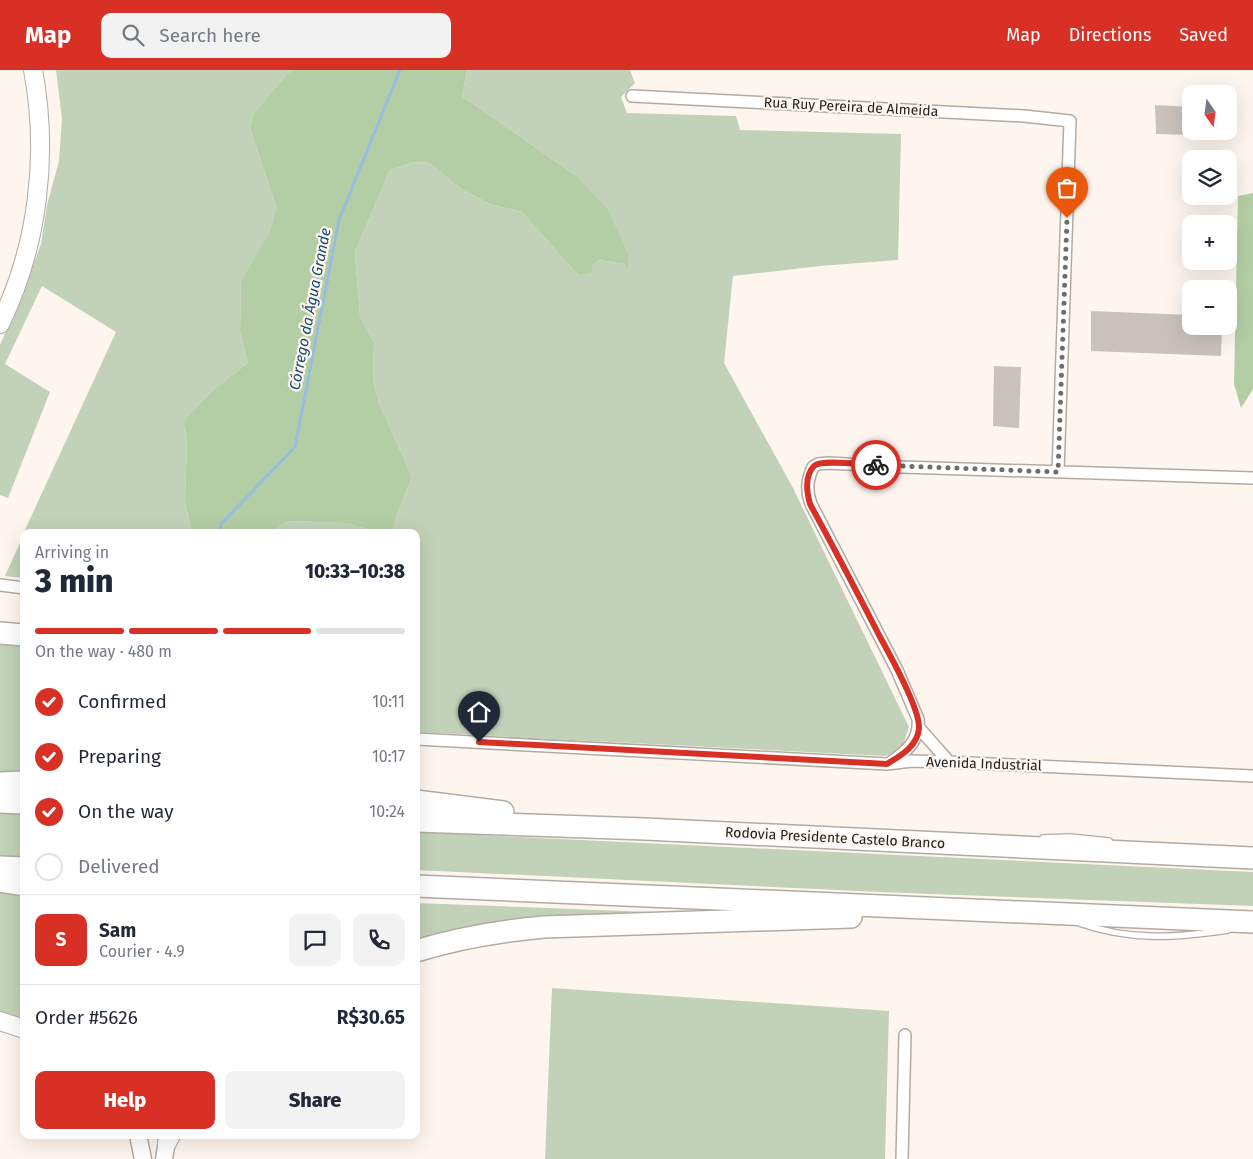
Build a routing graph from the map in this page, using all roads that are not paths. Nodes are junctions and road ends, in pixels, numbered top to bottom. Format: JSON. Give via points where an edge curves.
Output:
{"nodes":[{"id":1,"x":33,"y":70,"type":"edge"},
{"id":2,"x":632,"y":96,"type":"dead end"},
{"id":3,"x":0,"y":324,"type":"edge"},
{"id":4,"x":1058,"y":472,"type":"junction"},
{"id":5,"x":1253,"y":478,"type":"edge"},
{"id":6,"x":0,"y":585,"type":"edge"},
{"id":7,"x":20,"y":588,"type":"edge"},
{"id":8,"x":0,"y":634,"type":"edge"},
{"id":9,"x":20,"y":634,"type":"edge"},
{"id":10,"x":919,"y":728,"type":"junction"},
{"id":11,"x":420,"y":739,"type":"edge"},
{"id":12,"x":949,"y":762,"type":"junction"},
{"id":13,"x":887,"y":764,"type":"junction"},
{"id":14,"x":1253,"y":776,"type":"edge"},
{"id":15,"x":0,"y":782,"type":"edge"},
{"id":16,"x":20,"y":782,"type":"edge"},
{"id":17,"x":420,"y":801,"type":"edge"},
{"id":18,"x":0,"y":802,"type":"edge"},
{"id":19,"x":20,"y":803,"type":"edge"},
{"id":20,"x":420,"y":821,"type":"edge"},
{"id":21,"x":645,"y":829,"type":"junction"},
{"id":22,"x":1038,"y":838,"type":"dead end"},
{"id":23,"x":1020,"y":839,"type":"dead end"},
{"id":24,"x":961,"y":845,"type":"junction"},
{"id":25,"x":1164,"y":854,"type":"junction"},
{"id":26,"x":1253,"y":858,"type":"edge"},
{"id":27,"x":0,"y":867,"type":"edge"},
{"id":28,"x":20,"y":868,"type":"edge"},
{"id":29,"x":0,"y":881,"type":"edge"},
{"id":30,"x":20,"y":884,"type":"edge"},
{"id":31,"x":420,"y":886,"type":"edge"},
{"id":32,"x":985,"y":910,"type":"junction"},
{"id":33,"x":1244,"y":926,"type":"edge"},
{"id":34,"x":1253,"y":927,"type":"edge"},
{"id":35,"x":420,"y":950,"type":"edge"},
{"id":36,"x":0,"y":1016,"type":"edge"},
{"id":37,"x":20,"y":1019,"type":"edge"},
{"id":38,"x":0,"y":1021,"type":"edge"},
{"id":39,"x":20,"y":1028,"type":"edge"},
{"id":40,"x":905,"y":1035,"type":"dead end"},
{"id":41,"x":139,"y":1139,"type":"edge"},
{"id":42,"x":143,"y":1159,"type":"edge"},
{"id":43,"x":902,"y":1159,"type":"edge"}],
"edges":[{"from":1,"to":3,"type":"main road","via":[[41,143],[39,191],[28,245],[12,299]]},
{"from":2,"to":4,"type":"street","name":"Rua Ruy Pereira de Almeida","via":[[1070,121]]},
{"from":4,"to":5,"type":"street"},
{"from":4,"to":10,"type":"street","via":[[828,463],[813,467],[807,482],[810,504],[897,670]]},
{"from":6,"to":7,"type":"street"},
{"from":8,"to":9,"type":"highway"},
{"from":10,"to":12,"type":"street"},
{"from":10,"to":13,"type":"street","via":[[914,743]]},
{"from":11,"to":13,"type":"street","name":"Avenida Industrial"},
{"from":12,"to":13,"type":"street","name":"Avenida Industrial"},
{"from":12,"to":14,"type":"street","name":"Avenida Industrial"},
{"from":15,"to":16,"type":"highway"},
{"from":17,"to":21,"type":"highway"},
{"from":18,"to":19,"type":"highway"},
{"from":20,"to":21,"type":"highway","name":"Rodovia Presidente Castelo Branco"},
{"from":21,"to":24,"type":"highway","name":"Rodovia Presidente Castelo Branco"},
{"from":22,"to":25,"type":"lane","via":[[1070,837]]},
{"from":23,"to":24,"type":"lane"},
{"from":24,"to":25,"type":"highway","name":"Rodovia Presidente Castelo Branco"},
{"from":25,"to":26,"type":"highway","name":"Rodovia Presidente Castelo Branco"},
{"from":27,"to":28,"type":"highway"},
{"from":29,"to":30,"type":"highway"},
{"from":31,"to":32,"type":"highway"},
{"from":32,"to":33,"type":"highway"},
{"from":32,"to":35,"type":"highway","via":[[544,927],[480,935]]},
{"from":33,"to":34,"type":"lane"},
{"from":36,"to":37,"type":"main road"},
{"from":38,"to":39,"type":"main road"},
{"from":40,"to":43,"type":"street"},
{"from":41,"to":42,"type":"main road"}]}
